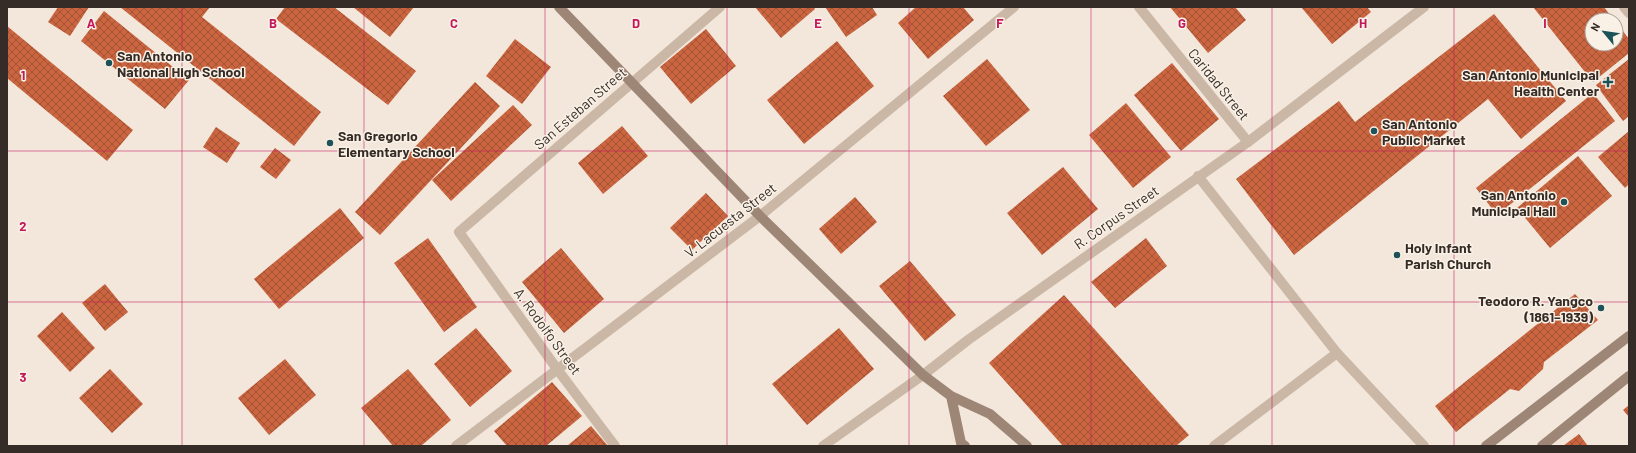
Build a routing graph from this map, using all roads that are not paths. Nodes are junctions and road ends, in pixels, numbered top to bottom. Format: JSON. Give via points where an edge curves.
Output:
{"nodes":[{"id":1,"x":559,"y":7,"type":"edge"},
{"id":2,"x":720,"y":7,"type":"edge"},
{"id":3,"x":1014,"y":7,"type":"edge"},
{"id":4,"x":1139,"y":7,"type":"edge"},
{"id":5,"x":1424,"y":7,"type":"edge"},
{"id":6,"x":1624,"y":7,"type":"edge"},
{"id":7,"x":1629,"y":13,"type":"edge"},
{"id":8,"x":631,"y":83,"type":"junction"},
{"id":9,"x":1248,"y":142,"type":"junction"},
{"id":10,"x":1198,"y":176,"type":"junction"},
{"id":11,"x":760,"y":216,"type":"junction"},
{"id":12,"x":459,"y":232,"type":"joint"},
{"id":13,"x":1629,"y":336,"type":"edge"},
{"id":14,"x":1337,"y":353,"type":"junction"},
{"id":15,"x":557,"y":369,"type":"junction"},
{"id":16,"x":923,"y":375,"type":"junction"},
{"id":17,"x":1629,"y":376,"type":"edge"},
{"id":18,"x":951,"y":396,"type":"junction"},
{"id":19,"x":456,"y":446,"type":"edge"},
{"id":20,"x":615,"y":446,"type":"edge"},
{"id":21,"x":823,"y":446,"type":"edge"},
{"id":22,"x":965,"y":446,"type":"edge"},
{"id":23,"x":1027,"y":446,"type":"edge"},
{"id":24,"x":1214,"y":446,"type":"edge"},
{"id":25,"x":1424,"y":446,"type":"edge"},
{"id":26,"x":1486,"y":446,"type":"edge"},
{"id":27,"x":1542,"y":446,"type":"edge"}],
"edges":[{"from":1,"to":8,"type":"main road"},
{"from":2,"to":8,"type":"street","name":"San Esteban Street"},
{"from":3,"to":11,"type":"street","name":"V. Lacuesta Street"},
{"from":4,"to":9,"type":"street","name":"Caridad Street"},
{"from":5,"to":9,"type":"street","name":"R. Corpus Street"},
{"from":6,"to":7,"type":"street"},
{"from":8,"to":11,"type":"main road"},
{"from":8,"to":12,"type":"street","name":"San Esteban Street"},
{"from":9,"to":10,"type":"street","name":"R. Corpus Street"},
{"from":10,"to":14,"type":"street"},
{"from":10,"to":16,"type":"street","name":"R. Corpus Street"},
{"from":11,"to":15,"type":"street","name":"V. Lacuesta Street"},
{"from":11,"to":16,"type":"main road"},
{"from":12,"to":15,"type":"street","name":"A. Rodolfo Street"},
{"from":13,"to":26,"type":"main road"},
{"from":14,"to":24,"type":"street"},
{"from":14,"to":25,"type":"street"},
{"from":15,"to":19,"type":"street","name":"V. Lacuesta Street"},
{"from":15,"to":20,"type":"street","name":"A. Rodolfo Street"},
{"from":16,"to":18,"type":"main road"},
{"from":16,"to":21,"type":"street","name":"R. Corpus Street"},
{"from":17,"to":27,"type":"main road"},
{"from":18,"to":22,"type":"main road","via":[[961,443]]},
{"from":18,"to":23,"type":"main road","via":[[990,414]]}]}
